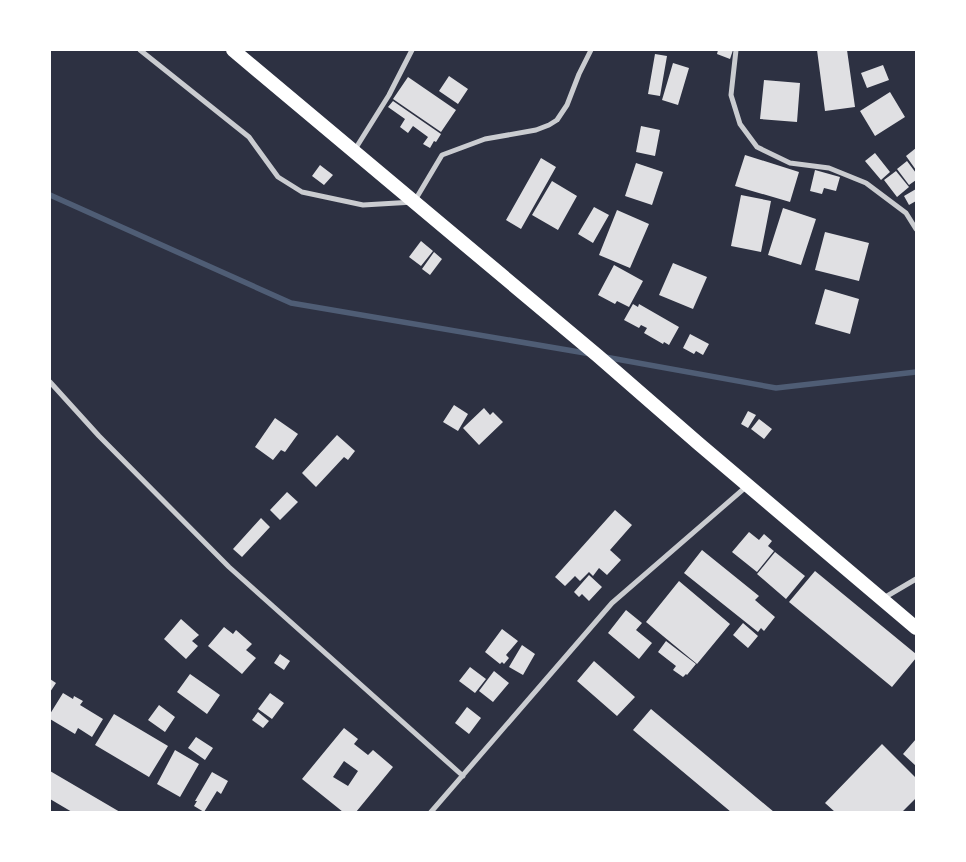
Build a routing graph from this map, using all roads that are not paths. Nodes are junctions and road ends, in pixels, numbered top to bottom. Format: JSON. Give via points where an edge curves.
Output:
{"nodes":[{"id":1,"x":140,"y":50,"type":"edge"},
{"id":2,"x":233,"y":50,"type":"edge"},
{"id":3,"x":412,"y":50,"type":"edge"},
{"id":4,"x":591,"y":50,"type":"edge"},
{"id":5,"x":736,"y":50,"type":"edge"},
{"id":6,"x":354,"y":151,"type":"junction"},
{"id":7,"x":414,"y":202,"type":"junction"},
{"id":8,"x":916,"y":229,"type":"edge"},
{"id":9,"x":50,"y":382,"type":"edge"},
{"id":10,"x":748,"y":486,"type":"junction"},
{"id":11,"x":916,"y":579,"type":"edge"},
{"id":12,"x":882,"y":599,"type":"junction"},
{"id":13,"x":916,"y":628,"type":"edge"},
{"id":14,"x":462,"y":776,"type":"junction"},
{"id":15,"x":431,"y":812,"type":"edge"}],
"edges":[{"from":1,"to":7,"type":"street","via":[[249,137],[278,176],[302,192],[363,205]]},
{"from":2,"to":6,"type":"highway"},
{"from":3,"to":6,"type":"street"},
{"from":4,"to":7,"type":"street","via":[[557,120],[536,130],[485,139],[442,155]]},
{"from":5,"to":8,"type":"street","via":[[731,96],[740,124],[757,147],[790,162],[829,168],[866,183],[906,213]]},
{"from":6,"to":7,"type":"highway"},
{"from":7,"to":10,"type":"highway"},
{"from":9,"to":14,"type":"street","via":[[229,567]]},
{"from":10,"to":12,"type":"highway"},
{"from":10,"to":14,"type":"street","via":[[612,603]]},
{"from":11,"to":12,"type":"street"},
{"from":12,"to":13,"type":"highway"},
{"from":14,"to":15,"type":"street"}]}
